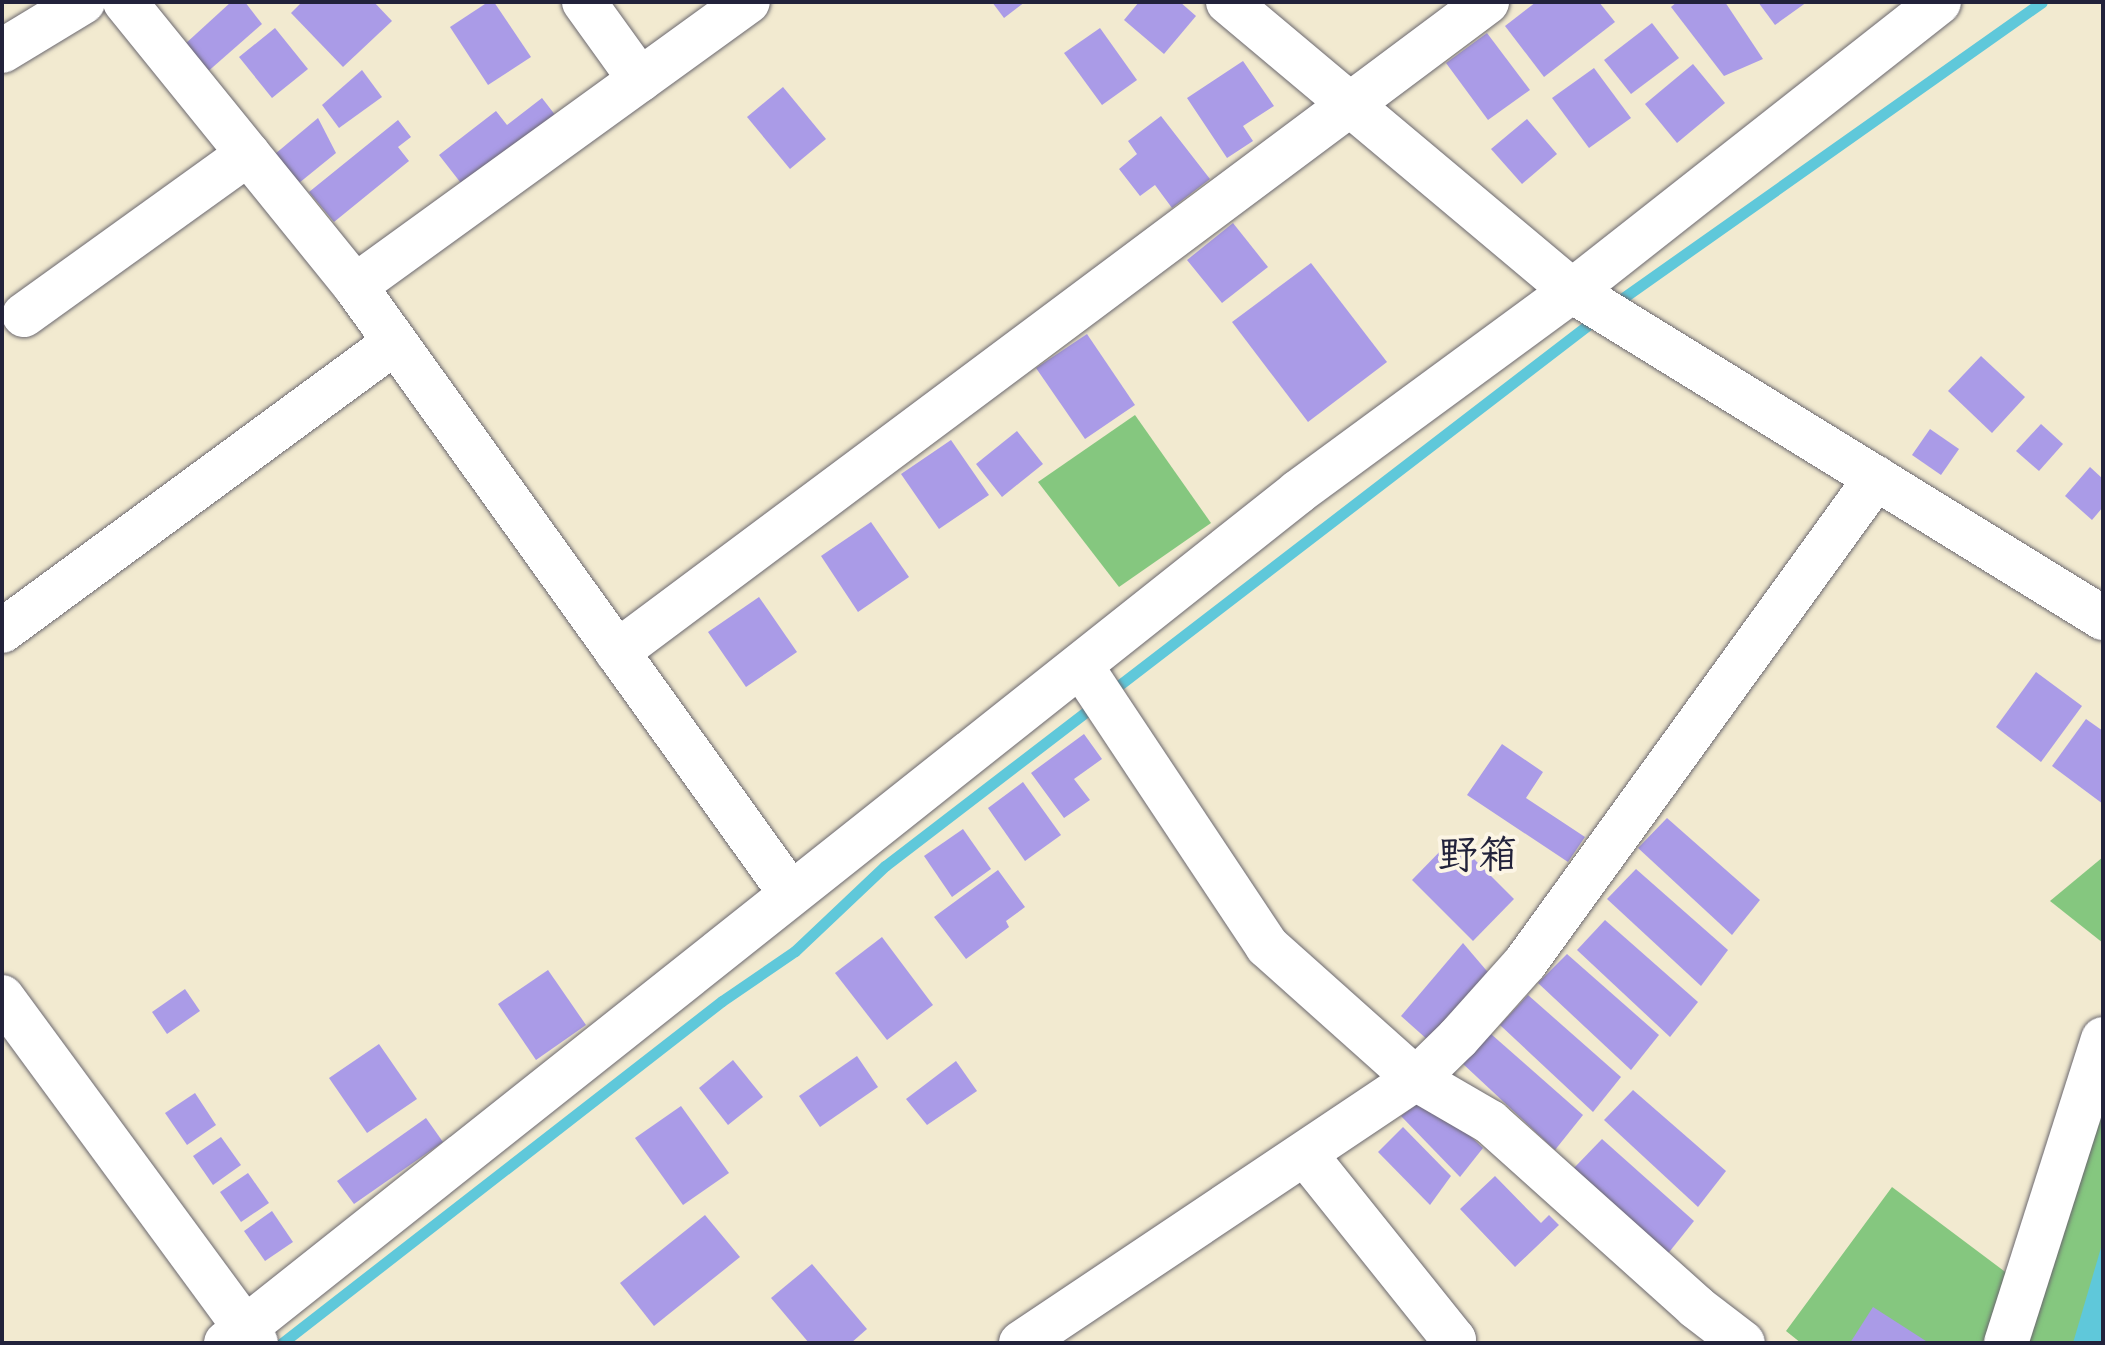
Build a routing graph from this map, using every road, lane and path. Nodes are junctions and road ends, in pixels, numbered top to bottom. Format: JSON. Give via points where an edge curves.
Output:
{"nodes":[{"id":1,"x":83,"y":2,"type":"edge"},
{"id":2,"x":125,"y":2,"type":"edge"},
{"id":3,"x":584,"y":2,"type":"edge"},
{"id":4,"x":748,"y":2,"type":"edge"},
{"id":5,"x":1228,"y":2,"type":"edge"},
{"id":6,"x":1487,"y":2,"type":"edge"},
{"id":7,"x":1939,"y":2,"type":"edge"},
{"id":8,"x":2,"y":51,"type":"edge"},
{"id":9,"x":640,"y":80,"type":"junction"},
{"id":10,"x":1351,"y":105,"type":"junction"},
{"id":11,"x":248,"y":154,"type":"junction"},
{"id":12,"x":355,"y":286,"type":"junction"},
{"id":13,"x":1572,"y":291,"type":"junction"},
{"id":14,"x":24,"y":315,"type":"dead end"},
{"id":15,"x":394,"y":343,"type":"junction"},
{"id":16,"x":1876,"y":478,"type":"junction"},
{"id":17,"x":2103,"y":618,"type":"edge"},
{"id":18,"x":2,"y":631,"type":"edge"},
{"id":19,"x":617,"y":652,"type":"junction"},
{"id":20,"x":1081,"y":666,"type":"junction"},
{"id":21,"x":791,"y":894,"type":"junction"},
{"id":22,"x":2,"y":997,"type":"edge"},
{"id":23,"x":2103,"y":1039,"type":"edge"},
{"id":24,"x":1416,"y":1079,"type":"junction"},
{"id":25,"x":1305,"y":1154,"type":"junction"},
{"id":26,"x":242,"y":1338,"type":"edge"},
{"id":27,"x":1021,"y":1343,"type":"edge"},
{"id":28,"x":1450,"y":1343,"type":"edge"},
{"id":29,"x":1743,"y":1343,"type":"edge"},
{"id":30,"x":2006,"y":1343,"type":"edge"}],
"edges":[{"from":1,"to":8,"type":"street"},
{"from":2,"to":11,"type":"street"},
{"from":3,"to":9,"type":"street"},
{"from":4,"to":9,"type":"street"},
{"from":5,"to":10,"type":"street"},
{"from":6,"to":10,"type":"street"},
{"from":7,"to":13,"type":"street"},
{"from":9,"to":12,"type":"street"},
{"from":10,"to":13,"type":"street"},
{"from":10,"to":19,"type":"street"},
{"from":11,"to":12,"type":"street"},
{"from":11,"to":14,"type":"street"},
{"from":12,"to":15,"type":"street"},
{"from":13,"to":16,"type":"street"},
{"from":13,"to":20,"type":"street","via":[[1298,492]]},
{"from":15,"to":18,"type":"street"},
{"from":15,"to":19,"type":"street"},
{"from":16,"to":17,"type":"street"},
{"from":16,"to":24,"type":"street","via":[[1525,963]]},
{"from":19,"to":21,"type":"street"},
{"from":20,"to":21,"type":"street"},
{"from":20,"to":24,"type":"street","via":[[1267,946]]},
{"from":21,"to":26,"type":"street"},
{"from":22,"to":26,"type":"street"},
{"from":23,"to":30,"type":"street"},
{"from":24,"to":25,"type":"street"},
{"from":24,"to":29,"type":"street","via":[[1490,1122]]},
{"from":25,"to":27,"type":"street"},
{"from":25,"to":28,"type":"street","via":[[1454,1340]]}]}
